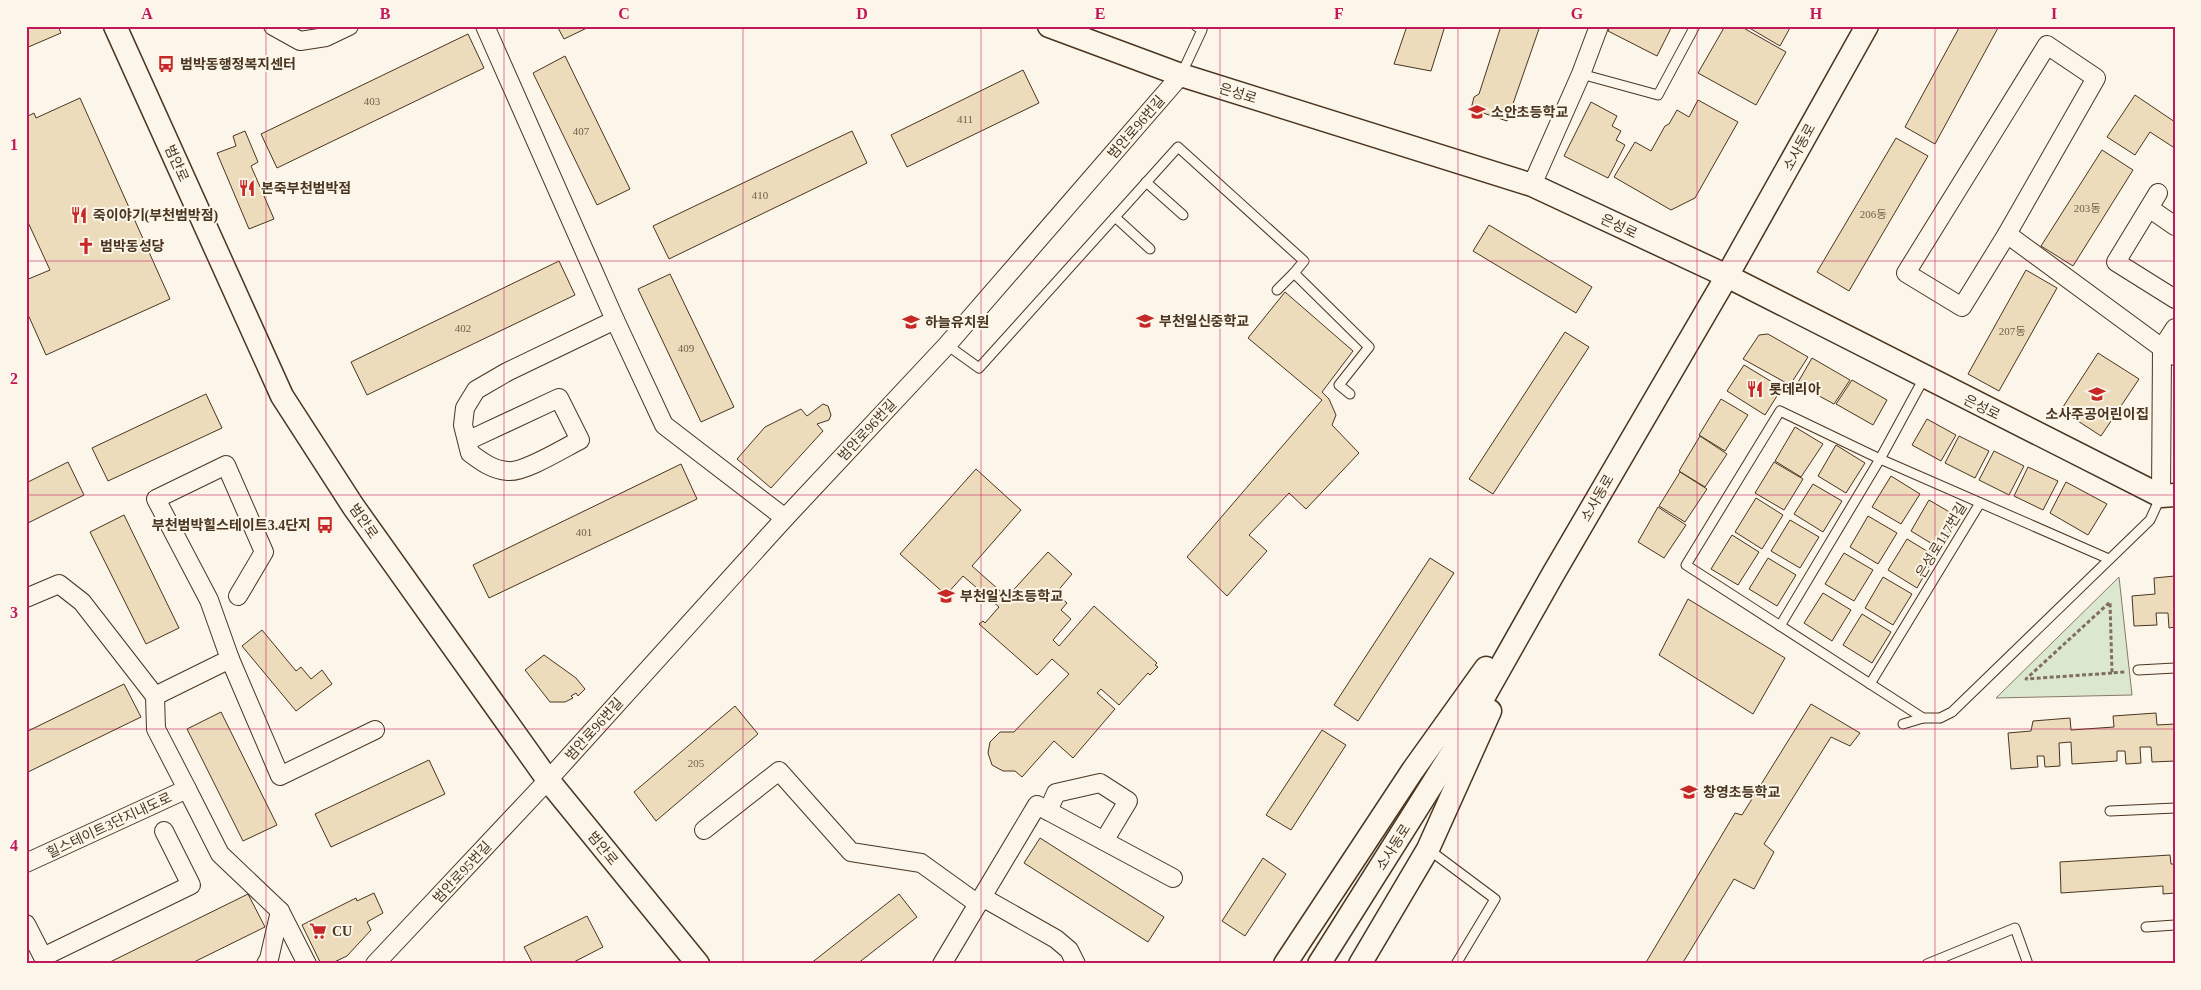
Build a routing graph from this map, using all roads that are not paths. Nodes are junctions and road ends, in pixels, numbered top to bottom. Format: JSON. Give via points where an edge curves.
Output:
{"nodes":[{"id":1,"x":115,"y":26,"type":"edge"},
{"id":2,"x":273,"y":26,"type":"edge"},
{"id":3,"x":349,"y":26,"type":"edge"},
{"id":4,"x":486,"y":26,"type":"edge"},
{"id":5,"x":1049,"y":26,"type":"edge"},
{"id":6,"x":1196,"y":26,"type":"edge"},
{"id":7,"x":1599,"y":26,"type":"edge"},
{"id":8,"x":1695,"y":26,"type":"edge"},
{"id":9,"x":1867,"y":26,"type":"edge"},
{"id":10,"x":1581,"y":74,"type":"junction"},
{"id":11,"x":1181,"y":75,"type":"junction"},
{"id":12,"x":1146,"y":182,"type":"junction"},
{"id":13,"x":1532,"y":185,"type":"junction"},
{"id":14,"x":1183,"y":215,"type":"dead end"},
{"id":15,"x":1115,"y":217,"type":"junction"},
{"id":16,"x":2175,"y":226,"type":"edge"},
{"id":17,"x":2007,"y":234,"type":"junction"},
{"id":18,"x":1150,"y":249,"type":"dead end"},
{"id":19,"x":1294,"y":273,"type":"junction"},
{"id":20,"x":1727,"y":276,"type":"junction"},
{"id":21,"x":1277,"y":290,"type":"dead end"},
{"id":22,"x":2175,"y":299,"type":"edge"},
{"id":23,"x":615,"y":320,"type":"junction"},
{"id":24,"x":2175,"y":328,"type":"edge"},
{"id":25,"x":947,"y":345,"type":"junction"},
{"id":26,"x":2168,"y":352,"type":"edge"},
{"id":27,"x":1924,"y":378,"type":"junction"},
{"id":28,"x":1350,"y":394,"type":"dead end"},
{"id":29,"x":467,"y":442,"type":"junction"},
{"id":30,"x":1880,"y":460,"type":"junction"},
{"id":31,"x":2168,"y":495,"type":"edge"},
{"id":32,"x":1980,"y":503,"type":"junction"},
{"id":33,"x":785,"y":518,"type":"junction"},
{"id":34,"x":2109,"y":559,"type":"junction"},
{"id":35,"x":1552,"y":576,"type":"junction"},
{"id":36,"x":238,"y":596,"type":"dead end"},
{"id":37,"x":26,"y":598,"type":"edge"},
{"id":38,"x":1780,"y":626,"type":"junction"},
{"id":39,"x":230,"y":660,"type":"junction"},
{"id":40,"x":2175,"y":668,"type":"edge"},
{"id":41,"x":2138,"y":670,"type":"road end"},
{"id":42,"x":1870,"y":684,"type":"junction"},
{"id":43,"x":155,"y":696,"type":"junction"},
{"id":44,"x":1924,"y":718,"type":"junction"},
{"id":45,"x":1903,"y":724,"type":"dead end"},
{"id":46,"x":374,"y":730,"type":"dead end"},
{"id":47,"x":548,"y":780,"type":"junction"},
{"id":48,"x":186,"y":789,"type":"junction"},
{"id":49,"x":2175,"y":808,"type":"edge"},
{"id":50,"x":1048,"y":811,"type":"junction"},
{"id":51,"x":2110,"y":811,"type":"dead end"},
{"id":52,"x":704,"y":830,"type":"dead end"},
{"id":53,"x":164,"y":831,"type":"dead end"},
{"id":54,"x":1104,"y":841,"type":"junction"},
{"id":55,"x":1428,"y":850,"type":"junction"},
{"id":56,"x":26,"y":864,"type":"edge"},
{"id":57,"x":1173,"y":878,"type":"dead end"},
{"id":58,"x":980,"y":901,"type":"junction"},
{"id":59,"x":280,"y":911,"type":"junction"},
{"id":60,"x":26,"y":924,"type":"edge"},
{"id":61,"x":2175,"y":925,"type":"edge"},
{"id":62,"x":2146,"y":927,"type":"dead end"},
{"id":63,"x":266,"y":964,"type":"edge"},
{"id":64,"x":307,"y":964,"type":"edge"},
{"id":65,"x":375,"y":964,"type":"edge"},
{"id":66,"x":698,"y":964,"type":"edge"},
{"id":67,"x":942,"y":964,"type":"edge"},
{"id":68,"x":1076,"y":964,"type":"edge"},
{"id":69,"x":1285,"y":964,"type":"edge"},
{"id":70,"x":1319,"y":964,"type":"edge"},
{"id":71,"x":1360,"y":964,"type":"edge"},
{"id":72,"x":1456,"y":964,"type":"edge"},
{"id":73,"x":1927,"y":964,"type":"edge"},
{"id":74,"x":2028,"y":964,"type":"edge"}],
"edges":[{"from":1,"to":47,"type":"street","name":"범안로","via":[[282,396],[352,506]]},
{"from":2,"to":3,"type":"street","via":[[300,41],[326,37]]},
{"from":4,"to":23,"type":"street"},
{"from":5,"to":11,"type":"street","name":"은성로"},
{"from":6,"to":11,"type":"lane","via":[[1202,30]]},
{"from":7,"to":10,"type":"street"},
{"from":8,"to":10,"type":"lane","via":[[1658,95]]},
{"from":9,"to":20,"type":"street","name":"소사동로"},
{"from":10,"to":13,"type":"street"},
{"from":11,"to":13,"type":"street","name":"은성로"},
{"from":11,"to":25,"type":"street","name":"범안로96번길"},
{"from":12,"to":14,"type":"lane"},
{"from":12,"to":15,"type":"lane"},
{"from":12,"to":19,"type":"lane","via":[[1178,147],[1304,261]]},
{"from":13,"to":20,"type":"street","name":"은성로"},
{"from":15,"to":18,"type":"lane"},
{"from":15,"to":25,"type":"lane","via":[[979,368]]},
{"from":16,"to":22,"type":"street","via":[[2153,201],[2116,262]]},
{"from":17,"to":17,"type":"street","via":[[1962,307],[1906,273],[2047,45],[2096,78]]},
{"from":17,"to":26,"type":"street"},
{"from":19,"to":21,"type":"lane"},
{"from":19,"to":28,"type":"lane","via":[[1369,347],[1339,385]]},
{"from":20,"to":27,"type":"street","name":"은성로"},
{"from":20,"to":35,"type":"street","name":"소사동로"},
{"from":23,"to":29,"type":"street","via":[[476,390],[465,408],[463,425]]},
{"from":23,"to":33,"type":"street","via":[[664,425]]},
{"from":24,"to":26,"type":"street"},
{"from":25,"to":33,"type":"street","name":"범안로96번길"},
{"from":26,"to":31,"type":"street"},
{"from":27,"to":30,"type":"lane"},
{"from":27,"to":31,"type":"street","name":"은성로"},
{"from":29,"to":29,"type":"street","via":[[470,454],[486,465],[510,472],[536,463],[580,440],[559,398]]},
{"from":30,"to":32,"type":"lane","name":"은성로117번길"},
{"from":30,"to":38,"type":"lane"},
{"from":30,"to":38,"type":"lane","name":"은성로117번길","via":[[1780,411],[1686,565]]},
{"from":31,"to":34,"type":"lane","via":[[2150,520]]},
{"from":32,"to":34,"type":"lane"},
{"from":32,"to":42,"type":"lane","name":"은성로117번길"},
{"from":33,"to":47,"type":"street","name":"범안로96번길"},
{"from":34,"to":44,"type":"lane","via":[[1952,712],[1940,718]]},
{"from":35,"to":55,"type":"street"},
{"from":35,"to":69,"type":"street","via":[[1413,770]]},
{"from":35,"to":70,"type":"street","name":"소사동로","via":[[1452,753]]},
{"from":36,"to":39,"type":"street","via":[[264,552],[226,465],[156,499],[209,600]]},
{"from":37,"to":43,"type":"street","via":[[60,584],[82,602]]},
{"from":38,"to":42,"type":"lane"},
{"from":39,"to":43,"type":"street"},
{"from":39,"to":46,"type":"street","via":[[280,776]]},
{"from":40,"to":41,"type":"lane"},
{"from":42,"to":44,"type":"lane"},
{"from":43,"to":48,"type":"street","via":[[156,729]]},
{"from":44,"to":45,"type":"lane"},
{"from":47,"to":65,"type":"street","name":"범안로95번길"},
{"from":47,"to":66,"type":"street","name":"범안로"},
{"from":48,"to":56,"type":"street","name":"힐스테이트3단지내도로"},
{"from":48,"to":59,"type":"street","name":"힐스테이트3단지내도로","via":[[220,854]]},
{"from":49,"to":51,"type":"lane"},
{"from":50,"to":54,"type":"street"},
{"from":50,"to":54,"type":"street","via":[[1056,793],[1100,783],[1128,801]]},
{"from":50,"to":58,"type":"street","via":[[1037,805]]},
{"from":52,"to":58,"type":"street","via":[[779,771],[851,852],[921,863]]},
{"from":53,"to":60,"type":"street","name":"힐스테이트3단지내도로","via":[[191,885],[44,957]]},
{"from":54,"to":57,"type":"street"},
{"from":55,"to":71,"type":"street"},
{"from":55,"to":72,"type":"lane","via":[[1495,899]]},
{"from":58,"to":67,"type":"street"},
{"from":58,"to":68,"type":"street","via":[[1056,939],[1069,950]]},
{"from":59,"to":63,"type":"street"},
{"from":59,"to":64,"type":"street","name":"힐스테이트3단지내도로"},
{"from":61,"to":62,"type":"lane"},
{"from":73,"to":74,"type":"lane","via":[[2015,928]]}]}
